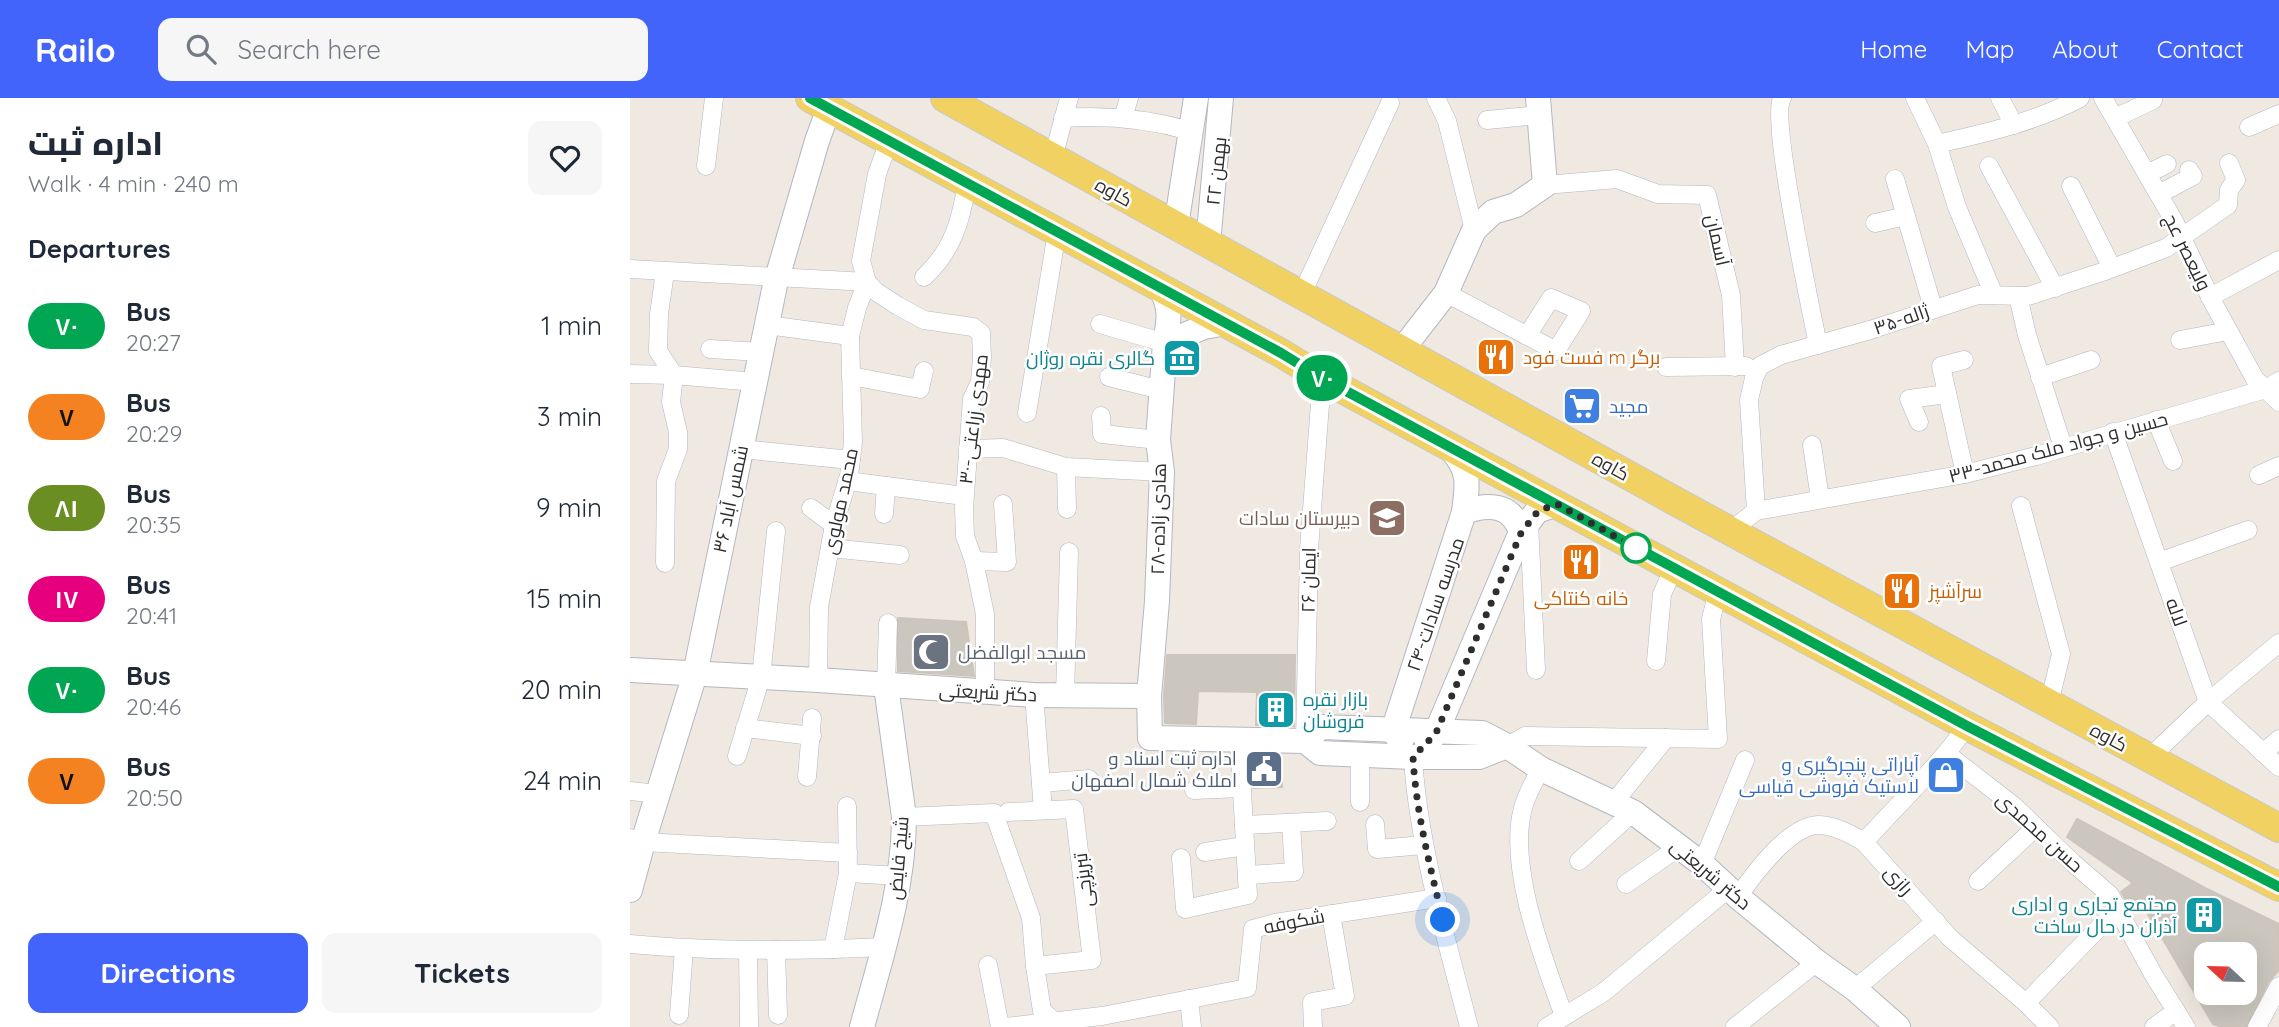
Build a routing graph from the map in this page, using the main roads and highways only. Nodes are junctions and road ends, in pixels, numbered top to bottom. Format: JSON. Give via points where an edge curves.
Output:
{"nodes":[{"id":1,"x":946,"y":98,"type":"edge"},
{"id":2,"x":820,"y":103,"type":"edge"},
{"id":3,"x":2279,"y":828,"type":"edge"},
{"id":4,"x":2279,"y":887,"type":"edge"}],
"edges":[{"from":1,"to":3,"type":"main road","name":"کاوه"},
{"from":2,"to":4,"type":"main road","via":[[1967,726]]}]}
